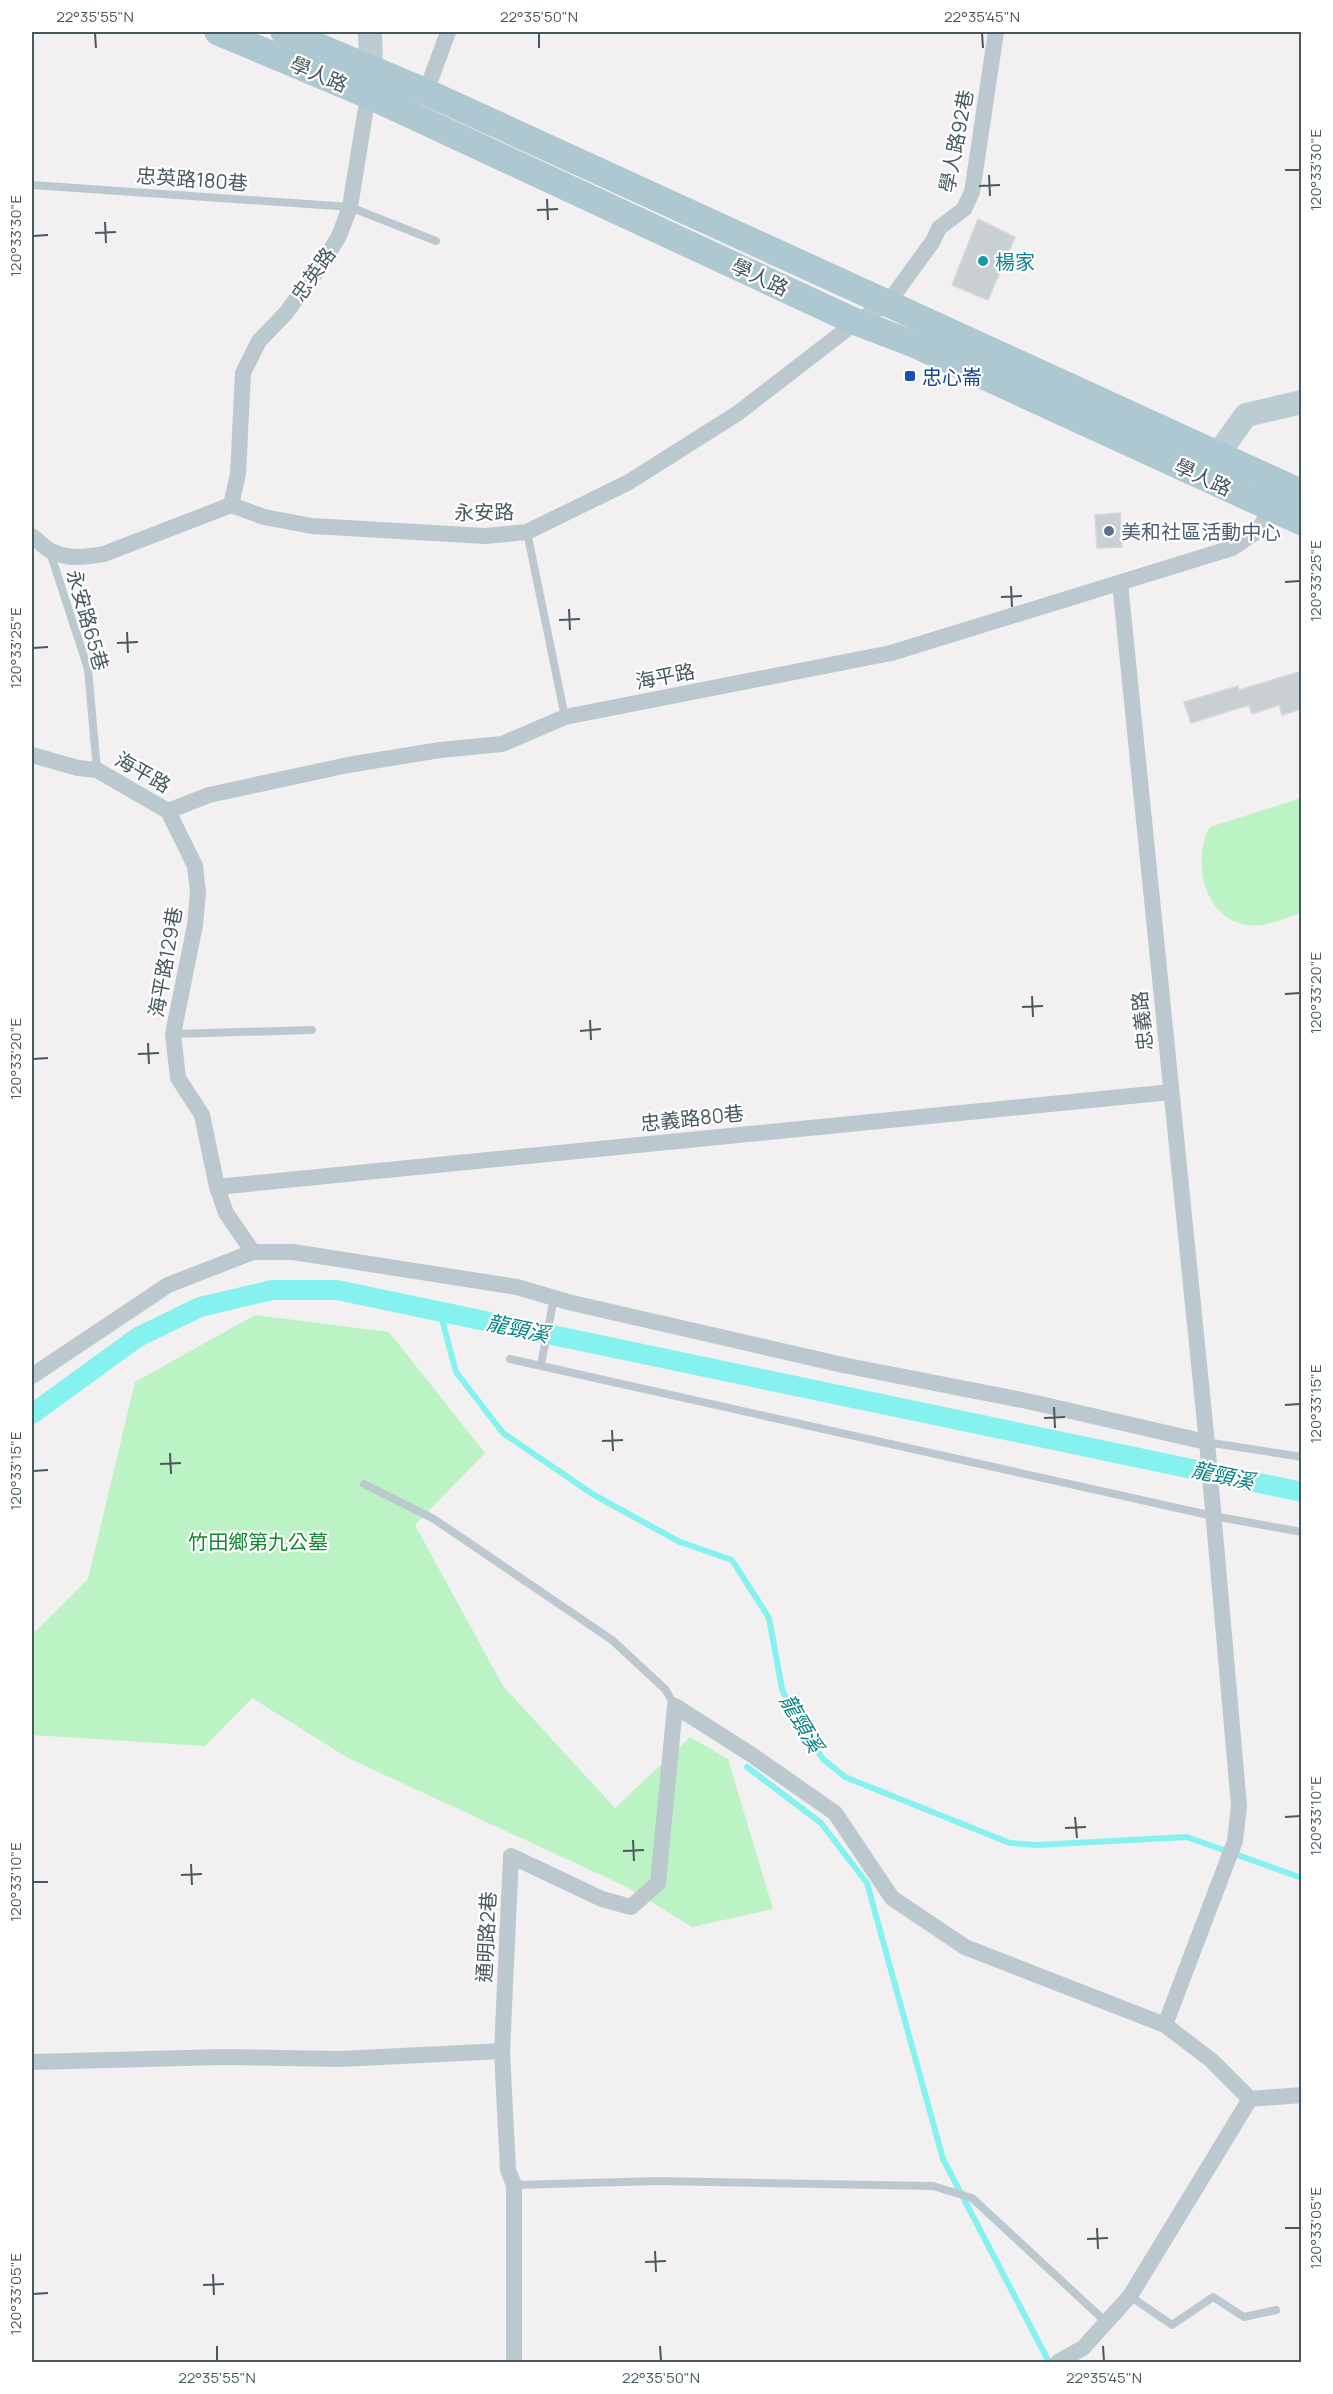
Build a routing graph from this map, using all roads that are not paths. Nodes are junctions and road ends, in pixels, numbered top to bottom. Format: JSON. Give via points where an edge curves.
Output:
{"nodes":[{"id":1,"x":219,"y":32,"type":"edge"},
{"id":2,"x":284,"y":32,"type":"edge"},
{"id":3,"x":370,"y":32,"type":"edge"},
{"id":4,"x":448,"y":32,"type":"edge"},
{"id":5,"x":996,"y":32,"type":"edge"},
{"id":6,"x":371,"y":67,"type":"junction"},
{"id":7,"x":426,"y":92,"type":"junction"},
{"id":8,"x":368,"y":95,"type":"junction"},
{"id":9,"x":32,"y":184,"type":"edge"},
{"id":10,"x":350,"y":207,"type":"junction"},
{"id":11,"x":436,"y":241,"type":"dead end"},
{"id":12,"x":888,"y":303,"type":"junction"},
{"id":13,"x":856,"y":322,"type":"junction"},
{"id":14,"x":1302,"y":402,"type":"edge"},
{"id":15,"x":1212,"y":466,"type":"junction"},
{"id":16,"x":1291,"y":488,"type":"edge"},
{"id":17,"x":231,"y":505,"type":"junction"},
{"id":18,"x":1270,"y":509,"type":"junction"},
{"id":19,"x":1302,"y":522,"type":"edge"},
{"id":20,"x":527,"y":532,"type":"junction"},
{"id":21,"x":32,"y":536,"type":"edge"},
{"id":22,"x":50,"y":550,"type":"junction"},
{"id":23,"x":1120,"y":583,"type":"junction"},
{"id":24,"x":565,"y":717,"type":"junction"},
{"id":25,"x":32,"y":755,"type":"edge"},
{"id":26,"x":97,"y":770,"type":"junction"},
{"id":27,"x":168,"y":811,"type":"junction"},
{"id":28,"x":312,"y":1030,"type":"dead end"},
{"id":29,"x":173,"y":1034,"type":"junction"},
{"id":30,"x":1171,"y":1092,"type":"junction"},
{"id":31,"x":218,"y":1187,"type":"junction"},
{"id":32,"x":253,"y":1252,"type":"junction"},
{"id":33,"x":554,"y":1298,"type":"junction"},
{"id":34,"x":510,"y":1359,"type":"dead end"},
{"id":35,"x":542,"y":1364,"type":"junction"},
{"id":36,"x":32,"y":1376,"type":"edge"},
{"id":37,"x":1207,"y":1447,"type":"junction"},
{"id":38,"x":1302,"y":1457,"type":"edge"},
{"id":39,"x":364,"y":1484,"type":"dead end"},
{"id":40,"x":1213,"y":1510,"type":"junction"},
{"id":41,"x":1302,"y":1532,"type":"edge"},
{"id":42,"x":675,"y":1706,"type":"junction"},
{"id":43,"x":1165,"y":2025,"type":"junction"},
{"id":44,"x":502,"y":2051,"type":"junction"},
{"id":45,"x":32,"y":2062,"type":"edge"},
{"id":46,"x":1302,"y":2095,"type":"edge"},
{"id":47,"x":1250,"y":2099,"type":"junction"},
{"id":48,"x":514,"y":2185,"type":"junction"},
{"id":49,"x":1130,"y":2296,"type":"junction"},
{"id":50,"x":1276,"y":2310,"type":"dead end"},
{"id":51,"x":1106,"y":2322,"type":"junction"},
{"id":52,"x":514,"y":2362,"type":"edge"},
{"id":53,"x":1058,"y":2362,"type":"edge"}],
"edges":[{"from":1,"to":8,"type":"main road","name":"學人路"},
{"from":2,"to":6,"type":"main road","name":"學人路"},
{"from":3,"to":6,"type":"main road","name":"忠英路"},
{"from":4,"to":7,"type":"street"},
{"from":5,"to":12,"type":"street","name":"學人路92巷","via":[[972,192],[964,209],[939,228]]},
{"from":6,"to":7,"type":"main road","name":"學人路"},
{"from":6,"to":8,"type":"street","name":"忠英路"},
{"from":7,"to":12,"type":"main road","name":"學人路"},
{"from":8,"to":10,"type":"street","name":"忠英路"},
{"from":8,"to":13,"type":"main road","name":"學人路"},
{"from":9,"to":10,"type":"lane","name":"忠英路180巷"},
{"from":10,"to":11,"type":"lane","name":"忠英路180巷"},
{"from":10,"to":17,"type":"street","name":"忠英路","via":[[324,261],[286,313],[259,341],[243,373],[238,474]]},
{"from":12,"to":13,"type":"street","name":"永安路"},
{"from":12,"to":15,"type":"main road","name":"學人路"},
{"from":13,"to":15,"type":"main road","name":"學人路"},
{"from":13,"to":20,"type":"street","name":"永安路","via":[[738,413],[629,482]]},
{"from":14,"to":15,"type":"main road","via":[[1246,415]]},
{"from":15,"to":16,"type":"main road","name":"學人路"},
{"from":15,"to":18,"type":"main road","name":"學人路"},
{"from":16,"to":18,"type":"street","name":"海平路"},
{"from":17,"to":20,"type":"street","name":"永安路","via":[[264,517],[312,526],[485,536]]},
{"from":17,"to":22,"type":"street","via":[[104,554],[70,558]]},
{"from":18,"to":19,"type":"main road","name":"學人路"},
{"from":18,"to":23,"type":"street","name":"海平路","via":[[1259,530],[1232,548]]},
{"from":20,"to":24,"type":"lane"},
{"from":21,"to":22,"type":"street"},
{"from":22,"to":26,"type":"lane","name":"永安路65巷","via":[[88,669]]},
{"from":23,"to":24,"type":"street","name":"海平路","via":[[891,653]]},
{"from":23,"to":30,"type":"street","name":"忠義路"},
{"from":24,"to":27,"type":"street","name":"海平路","via":[[502,744],[348,765],[209,795]]},
{"from":25,"to":26,"type":"street","name":"海平路"},
{"from":26,"to":27,"type":"street","name":"海平路"},
{"from":27,"to":29,"type":"street","name":"海平路129巷","via":[[195,866],[198,892]]},
{"from":28,"to":29,"type":"lane"},
{"from":29,"to":31,"type":"street","name":"海平路129巷","via":[[178,1078],[202,1115]]},
{"from":30,"to":31,"type":"street","name":"忠義路80巷"},
{"from":30,"to":37,"type":"street","name":"忠義路"},
{"from":31,"to":32,"type":"street","name":"海平路129巷","via":[[226,1213]]},
{"from":32,"to":33,"type":"street","via":[[304,1254],[517,1287]]},
{"from":32,"to":36,"type":"street","via":[[168,1285]]},
{"from":33,"to":35,"type":"lane"},
{"from":33,"to":37,"type":"street","via":[[843,1365],[1027,1401]]},
{"from":34,"to":35,"type":"lane"},
{"from":35,"to":40,"type":"lane"},
{"from":37,"to":38,"type":"lane"},
{"from":37,"to":40,"type":"street","name":"忠義路"},
{"from":39,"to":42,"type":"lane","via":[[434,1519],[612,1640],[665,1689]]},
{"from":40,"to":41,"type":"lane"},
{"from":40,"to":43,"type":"street","name":"忠義路","via":[[1239,1806],[1235,1841]]},
{"from":42,"to":43,"type":"street","via":[[835,1813],[892,1898],[964,1947]]},
{"from":42,"to":44,"type":"street","name":"通明路2巷","via":[[658,1883],[631,1907],[602,1899],[511,1856]]},
{"from":43,"to":47,"type":"street","via":[[1211,2060]]},
{"from":44,"to":45,"type":"street","via":[[340,2059],[224,2057]]},
{"from":44,"to":48,"type":"street","name":"通明路2巷","via":[[508,2169]]},
{"from":46,"to":47,"type":"street"},
{"from":47,"to":49,"type":"street"},
{"from":48,"to":51,"type":"lane","via":[[670,2181],[933,2186],[970,2197]]},
{"from":48,"to":52,"type":"street","name":"通明路2巷"},
{"from":49,"to":50,"type":"lane","via":[[1172,2325],[1213,2297],[1244,2317]]},
{"from":49,"to":51,"type":"street"},
{"from":51,"to":53,"type":"street","via":[[1083,2348]]}]}
